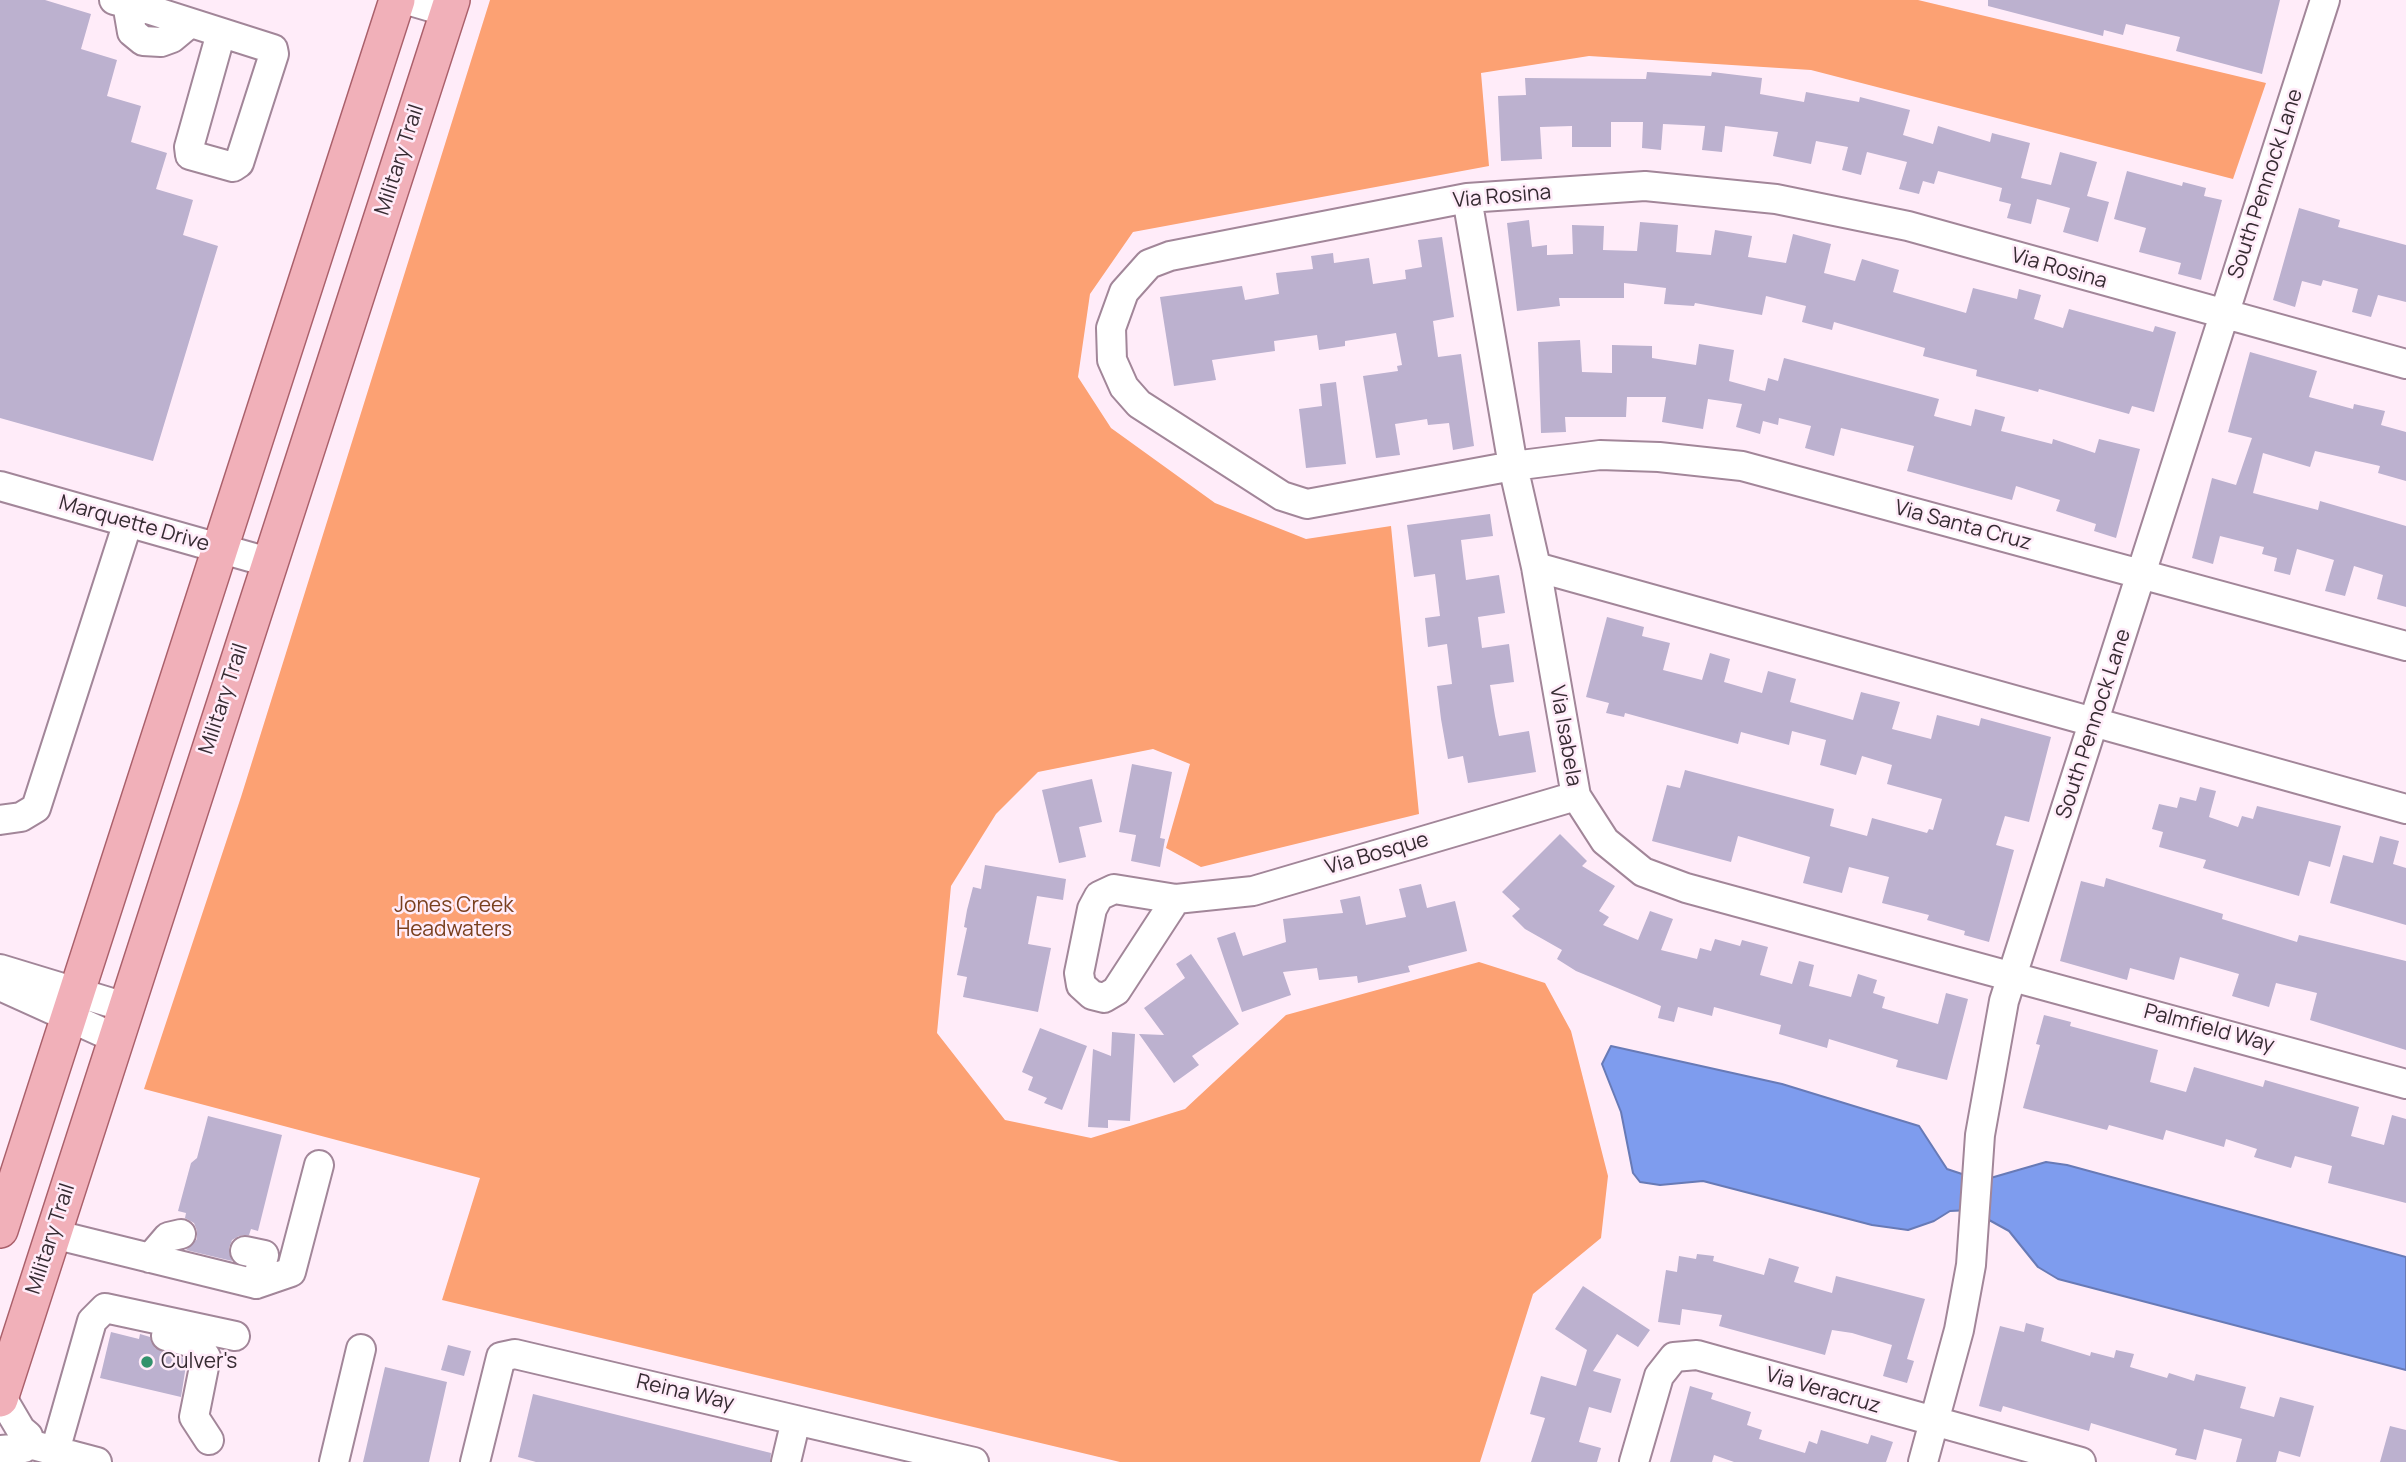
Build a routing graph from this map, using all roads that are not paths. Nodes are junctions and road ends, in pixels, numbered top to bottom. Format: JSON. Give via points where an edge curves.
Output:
{"nodes":[{"id":1,"x":397,"y":0,"type":"edge"},
{"id":2,"x":407,"y":0,"type":"edge"},
{"id":3,"x":2325,"y":0,"type":"edge"},
{"id":4,"x":131,"y":3,"type":"edge"},
{"id":5,"x":450,"y":6,"type":"edge"},
{"id":6,"x":221,"y":33,"type":"junction"},
{"id":7,"x":1467,"y":198,"type":"junction"},
{"id":8,"x":2224,"y":315,"type":"junction"},
{"id":9,"x":2406,"y":364,"type":"edge"},
{"id":10,"x":1513,"y":466,"type":"junction"},
{"id":11,"x":0,"y":486,"type":"edge"},
{"id":12,"x":128,"y":522,"type":"junction"},
{"id":13,"x":219,"y":548,"type":"junction"},
{"id":14,"x":268,"y":562,"type":"junction"},
{"id":15,"x":1536,"y":567,"type":"junction"},
{"id":16,"x":2141,"y":575,"type":"junction"},
{"id":17,"x":2406,"y":646,"type":"edge"},
{"id":18,"x":2094,"y":720,"type":"junction"},
{"id":19,"x":1576,"y":796,"type":"junction"},
{"id":20,"x":2406,"y":809,"type":"edge"},
{"id":21,"x":0,"y":820,"type":"edge"},
{"id":22,"x":1176,"y":899,"type":"dead end"},
{"id":23,"x":0,"y":969,"type":"edge"},
{"id":24,"x":2012,"y":975,"type":"junction"},
{"id":25,"x":0,"y":986,"type":"edge"},
{"id":26,"x":72,"y":1005,"type":"junction"},
{"id":27,"x":120,"y":1023,"type":"junction"},
{"id":28,"x":2406,"y":1084,"type":"edge"},
{"id":29,"x":319,"y":1165,"type":"dead end"},
{"id":30,"x":0,"y":1230,"type":"edge"},
{"id":31,"x":53,"y":1234,"type":"junction"},
{"id":32,"x":181,"y":1234,"type":"dead end"},
{"id":33,"x":298,"y":1244,"type":"junction"},
{"id":34,"x":150,"y":1258,"type":"junction"},
{"id":35,"x":256,"y":1284,"type":"junction"},
{"id":36,"x":192,"y":1334,"type":"junction"},
{"id":37,"x":234,"y":1336,"type":"dead end"},
{"id":38,"x":360,"y":1349,"type":"dead end"},
{"id":39,"x":1,"y":1398,"type":"edge"},
{"id":40,"x":796,"y":1420,"type":"junction"},
{"id":41,"x":1936,"y":1422,"type":"junction"},
{"id":42,"x":209,"y":1440,"type":"dead end"},
{"id":43,"x":42,"y":1448,"type":"junction"},
{"id":44,"x":0,"y":1450,"type":"edge"},
{"id":45,"x":97,"y":1462,"type":"edge"},
{"id":46,"x":334,"y":1462,"type":"edge"},
{"id":47,"x":475,"y":1462,"type":"edge"},
{"id":48,"x":786,"y":1462,"type":"edge"},
{"id":49,"x":974,"y":1462,"type":"edge"},
{"id":50,"x":1634,"y":1462,"type":"edge"},
{"id":51,"x":1923,"y":1462,"type":"edge"},
{"id":52,"x":2081,"y":1462,"type":"edge"}],
"edges":[{"from":1,"to":13,"type":"main road"},
{"from":2,"to":5,"type":"street"},
{"from":3,"to":8,"type":"street","name":"South Pennock Lane"},
{"from":4,"to":6,"type":"street","via":[[132,32],[143,41],[172,38],[190,23]]},
{"from":5,"to":14,"type":"main road","name":"Military Trail"},
{"from":6,"to":6,"type":"street","via":[[273,49],[274,54],[239,163],[233,167],[190,155],[189,147]]},
{"from":7,"to":8,"type":"street","name":"Via Rosina","via":[[1646,186],[1776,199],[1908,226]]},
{"from":7,"to":10,"type":"street","name":"Via Isabela"},
{"from":7,"to":10,"type":"street","name":"Via Rosina","via":[[1170,256],[1149,264],[1124,292],[1111,328],[1112,360],[1124,387],[1139,404],[1282,496],[1307,504]]},
{"from":8,"to":9,"type":"street","name":"Via Rosina"},
{"from":8,"to":16,"type":"street","name":"South Pennock Lane"},
{"from":10,"to":15,"type":"street","name":"Via Isabela"},
{"from":10,"to":16,"type":"street","name":"Via Santa Cruz","via":[[1600,455],[1742,466]]},
{"from":11,"to":12,"type":"street","name":"Marquette Drive"},
{"from":12,"to":13,"type":"street","name":"Marquette Drive"},
{"from":12,"to":21,"type":"street","via":[[36,808]]},
{"from":13,"to":14,"type":"street","name":"Marquette Drive"},
{"from":13,"to":26,"type":"main road"},
{"from":14,"to":27,"type":"main road","name":"Military Trail"},
{"from":15,"to":18,"type":"street"},
{"from":15,"to":19,"type":"street","name":"Via Isabela"},
{"from":16,"to":17,"type":"street","name":"Via Santa Cruz"},
{"from":16,"to":18,"type":"street","name":"South Pennock Lane"},
{"from":18,"to":20,"type":"street"},
{"from":18,"to":24,"type":"street","name":"South Pennock Lane"},
{"from":19,"to":22,"type":"street","name":"Via Bosque","via":[[1253,891]]},
{"from":19,"to":24,"type":"street","name":"Via Isabela","via":[[1605,841],[1643,872],[1686,888]]},
{"from":23,"to":26,"type":"street"},
{"from":24,"to":28,"type":"street","name":"Palmfield Way"},
{"from":24,"to":41,"type":"street","name":"South Pennock Lane","via":[[1980,1135],[1970,1265],[1959,1330]]},
{"from":25,"to":26,"type":"street"},
{"from":26,"to":27,"type":"street"},
{"from":26,"to":30,"type":"main road"},
{"from":27,"to":31,"type":"main road","name":"Military Trail"},
{"from":29,"to":33,"type":"street"},
{"from":31,"to":34,"type":"street"},
{"from":31,"to":39,"type":"main road","name":"Military Trail"},
{"from":32,"to":34,"type":"street","via":[[168,1237]]},
{"from":33,"to":35,"type":"street","via":[[291,1272]]},
{"from":33,"to":35,"type":"street","via":[[254,1253]]},
{"from":34,"to":35,"type":"street"},
{"from":36,"to":37,"type":"street"},
{"from":36,"to":42,"type":"street","via":[[206,1357],[194,1417]]},
{"from":36,"to":43,"type":"street","via":[[105,1308],[92,1321]]},
{"from":38,"to":46,"type":"street"},
{"from":39,"to":43,"type":"street","via":[[21,1430]]},
{"from":40,"to":47,"type":"street","name":"Reina Way","via":[[515,1354],[501,1357]]},
{"from":40,"to":48,"type":"street"},
{"from":40,"to":49,"type":"street","name":"Reina Way"},
{"from":41,"to":50,"type":"street","name":"Via Veracruz","via":[[1697,1355],[1674,1357],[1659,1376]]},
{"from":41,"to":51,"type":"street","name":"South Pennock Lane"},
{"from":41,"to":52,"type":"street","name":"Via Veracruz"},
{"from":43,"to":44,"type":"street"},
{"from":43,"to":45,"type":"street"}]}
